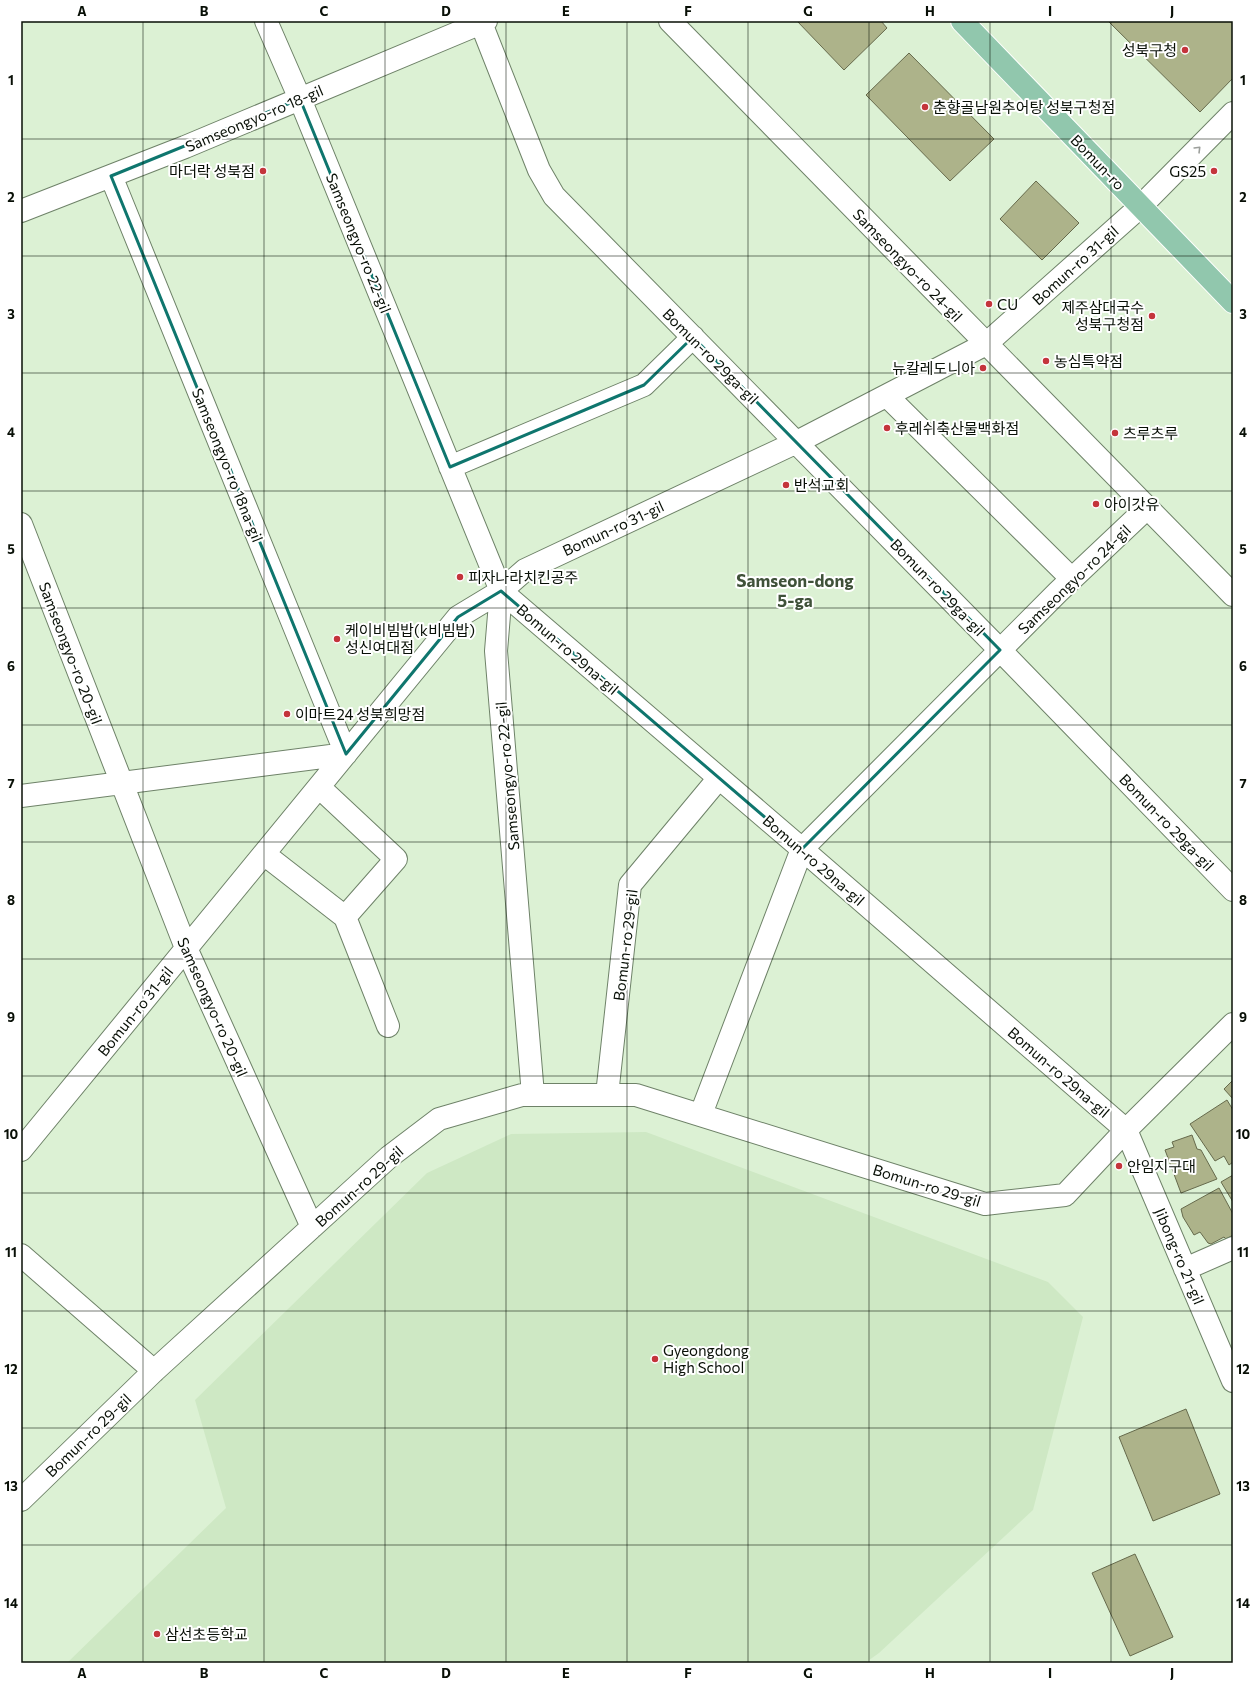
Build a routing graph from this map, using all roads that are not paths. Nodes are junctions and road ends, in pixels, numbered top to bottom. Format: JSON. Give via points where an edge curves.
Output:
{"nodes":[{"id":1,"x":266,"y":21,"type":"edge"},
{"id":2,"x":670,"y":21,"type":"edge"},
{"id":3,"x":962,"y":21,"type":"edge"},
{"id":4,"x":483,"y":22,"type":"edge"},
{"id":5,"x":300,"y":99,"type":"junction"},
{"id":6,"x":1233,"y":113,"type":"edge"},
{"id":7,"x":111,"y":176,"type":"junction"},
{"id":8,"x":1141,"y":206,"type":"junction"},
{"id":9,"x":21,"y":211,"type":"edge"},
{"id":10,"x":1233,"y":302,"type":"edge"},
{"id":11,"x":693,"y":337,"type":"junction"},
{"id":12,"x":986,"y":344,"type":"junction"},
{"id":13,"x":887,"y":396,"type":"junction"},
{"id":14,"x":797,"y":442,"type":"junction"},
{"id":15,"x":450,"y":467,"type":"junction"},
{"id":16,"x":1147,"y":508,"type":"junction"},
{"id":17,"x":21,"y":524,"type":"edge"},
{"id":18,"x":1072,"y":579,"type":"junction"},
{"id":19,"x":501,"y":591,"type":"junction"},
{"id":20,"x":1233,"y":596,"type":"edge"},
{"id":21,"x":1000,"y":650,"type":"junction"},
{"id":22,"x":346,"y":754,"type":"junction"},
{"id":23,"x":719,"y":778,"type":"junction"},
{"id":24,"x":122,"y":783,"type":"junction"},
{"id":25,"x":319,"y":787,"type":"junction"},
{"id":26,"x":21,"y":796,"type":"edge"},
{"id":27,"x":802,"y":849,"type":"junction"},
{"id":28,"x":264,"y":854,"type":"junction"},
{"id":29,"x":1233,"y":890,"type":"edge"},
{"id":30,"x":345,"y":917,"type":"junction"},
{"id":31,"x":186,"y":948,"type":"junction"},
{"id":32,"x":1233,"y":1024,"type":"edge"},
{"id":33,"x":388,"y":1026,"type":"dead end"},
{"id":34,"x":533,"y":1095,"type":"junction"},
{"id":35,"x":607,"y":1095,"type":"junction"},
{"id":36,"x":701,"y":1114,"type":"junction"},
{"id":37,"x":1126,"y":1130,"type":"junction"},
{"id":38,"x":21,"y":1150,"type":"edge"},
{"id":39,"x":312,"y":1227,"type":"junction"},
{"id":40,"x":1233,"y":1248,"type":"edge"},
{"id":41,"x":21,"y":1255,"type":"edge"},
{"id":42,"x":1185,"y":1269,"type":"junction"},
{"id":43,"x":154,"y":1371,"type":"junction"},
{"id":44,"x":1233,"y":1381,"type":"edge"},
{"id":45,"x":21,"y":1500,"type":"edge"}],
"edges":[{"from":1,"to":5,"type":"street","name":"Samseongyo-ro 22-gil"},
{"from":2,"to":12,"type":"street","name":"Samseongyo-ro 24-gil"},
{"from":3,"to":8,"type":"main road","name":"Bomun-ro"},
{"from":4,"to":5,"type":"street","name":"Samseongyo-ro 18-gil"},
{"from":4,"to":11,"type":"street","name":"Bomun-ro 29ga-gil","via":[[539,170],[554,196]]},
{"from":5,"to":7,"type":"street","name":"Samseongyo-ro 18-gil"},
{"from":5,"to":15,"type":"street","name":"Samseongyo-ro 22-gil"},
{"from":8,"to":6,"type":"street","name":"Bomun-ro 31-gil","one_way":true},
{"from":7,"to":9,"type":"street","name":"Samseongyo-ro 18-gil"},
{"from":7,"to":22,"type":"street","name":"Samseongyo-ro 18na-gil"},
{"from":8,"to":10,"type":"main road","name":"Bomun-ro"},
{"from":8,"to":12,"type":"street","name":"Bomun-ro 31-gil"},
{"from":11,"to":14,"type":"street","name":"Bomun-ro 29ga-gil"},
{"from":11,"to":15,"type":"street","via":[[644,385]]},
{"from":12,"to":13,"type":"street","name":"Bomun-ro 31-gil"},
{"from":12,"to":16,"type":"street","name":"Samseongyo-ro 24-gil"},
{"from":13,"to":14,"type":"street","name":"Bomun-ro 31-gil"},
{"from":13,"to":18,"type":"street"},
{"from":14,"to":19,"type":"street","name":"Bomun-ro 31-gil","via":[[525,570]]},
{"from":14,"to":21,"type":"street","name":"Bomun-ro 29ga-gil"},
{"from":15,"to":19,"type":"street","name":"Samseongyo-ro 22-gil"},
{"from":16,"to":18,"type":"street","name":"Samseongyo-ro 24-gil"},
{"from":16,"to":20,"type":"street","name":"Samseongyo-ro 24-gil"},
{"from":17,"to":24,"type":"street","name":"Samseongyo-ro 20-gil"},
{"from":18,"to":21,"type":"street","name":"Samseongyo-ro 24-gil"},
{"from":19,"to":22,"type":"street","name":"Bomun-ro 31-gil","via":[[458,617]]},
{"from":19,"to":23,"type":"street","name":"Bomun-ro 29na-gil"},
{"from":19,"to":34,"type":"street","name":"Samseongyo-ro 22-gil","via":[[496,651]]},
{"from":21,"to":27,"type":"street"},
{"from":21,"to":29,"type":"street","name":"Bomun-ro 29ga-gil"},
{"from":22,"to":24,"type":"street"},
{"from":22,"to":25,"type":"street","name":"Bomun-ro 31-gil"},
{"from":23,"to":27,"type":"street","name":"Bomun-ro 29na-gil"},
{"from":23,"to":35,"type":"street","name":"Bomun-ro 29-gil","via":[[630,885]]},
{"from":24,"to":26,"type":"street"},
{"from":24,"to":31,"type":"street","name":"Samseongyo-ro 20-gil"},
{"from":25,"to":28,"type":"street","name":"Bomun-ro 31-gil"},
{"from":25,"to":30,"type":"street","via":[[396,859]]},
{"from":27,"to":36,"type":"street"},
{"from":27,"to":37,"type":"street","name":"Bomun-ro 29na-gil"},
{"from":28,"to":30,"type":"street"},
{"from":28,"to":31,"type":"street","name":"Bomun-ro 31-gil"},
{"from":30,"to":33,"type":"street"},
{"from":31,"to":38,"type":"street","name":"Bomun-ro 31-gil"},
{"from":31,"to":39,"type":"street","name":"Samseongyo-ro 20-gil"},
{"from":32,"to":37,"type":"street","name":"Bomun-ro 29-gil"},
{"from":34,"to":35,"type":"street","name":"Bomun-ro 29-gil"},
{"from":34,"to":39,"type":"street","name":"Bomun-ro 29-gil","via":[[522,1095],[439,1119],[390,1157]]},
{"from":35,"to":36,"type":"street","name":"Bomun-ro 29-gil","via":[[636,1095]]},
{"from":36,"to":37,"type":"street","name":"Bomun-ro 29-gil","via":[[985,1204],[1065,1195]]},
{"from":37,"to":42,"type":"street","name":"Jibong-ro 21-gil"},
{"from":39,"to":43,"type":"street","name":"Bomun-ro 29-gil"},
{"from":40,"to":42,"type":"street"},
{"from":41,"to":43,"type":"street"},
{"from":42,"to":44,"type":"street","name":"Jibong-ro 21-gil"},
{"from":43,"to":45,"type":"street","name":"Bomun-ro 29-gil"}]}
